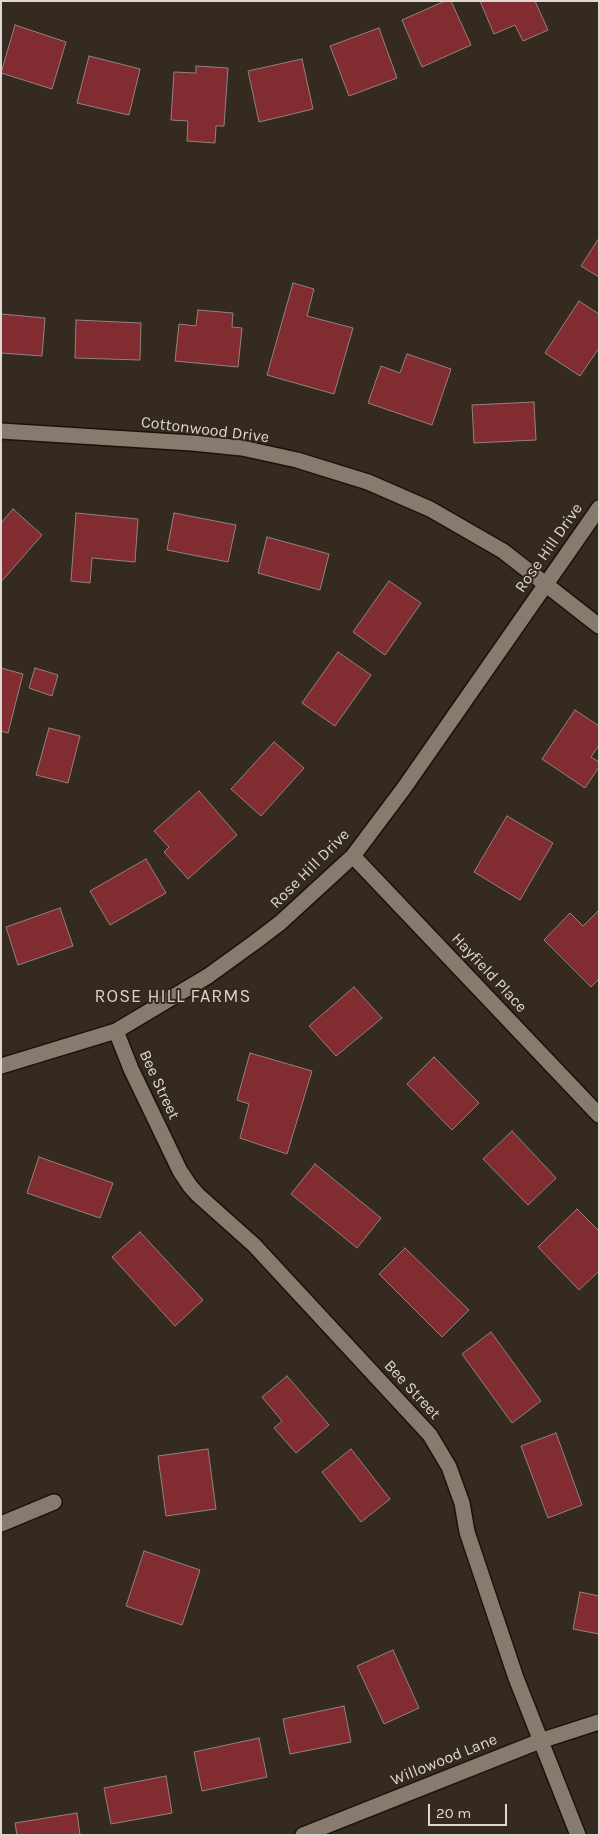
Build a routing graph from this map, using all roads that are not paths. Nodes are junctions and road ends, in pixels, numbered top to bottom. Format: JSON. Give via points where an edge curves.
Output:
{"nodes":[{"id":1,"x":1,"y":431,"type":"edge"},
{"id":2,"x":599,"y":508,"type":"edge"},
{"id":3,"x":545,"y":584,"type":"junction"},
{"id":4,"x":599,"y":626,"type":"edge"},
{"id":5,"x":353,"y":856,"type":"junction"},
{"id":6,"x":116,"y":1030,"type":"junction"},
{"id":7,"x":1,"y":1066,"type":"edge"},
{"id":8,"x":599,"y":1114,"type":"edge"},
{"id":9,"x":54,"y":1502,"type":"dead end"},
{"id":10,"x":1,"y":1524,"type":"edge"},
{"id":11,"x":599,"y":1722,"type":"edge"},
{"id":12,"x":540,"y":1741,"type":"junction"},
{"id":13,"x":303,"y":1835,"type":"edge"},
{"id":14,"x":578,"y":1835,"type":"edge"}],
"edges":[{"from":1,"to":3,"type":"street","name":"Cottonwood Drive","via":[[192,443],[242,448],[297,460],[368,482],[430,509],[503,551]]},
{"from":2,"to":3,"type":"street","name":"Rose Hill Drive"},
{"from":3,"to":4,"type":"street","name":"Cottonwood Drive"},
{"from":3,"to":5,"type":"street","name":"Rose Hill Drive"},
{"from":5,"to":6,"type":"street","name":"Rose Hill Drive","via":[[255,942],[208,976]]},
{"from":5,"to":8,"type":"street","name":"Hayfield Place"},
{"from":6,"to":7,"type":"street","name":"Rose Hill Drive"},
{"from":6,"to":12,"type":"street","name":"Bee Street","via":[[131,1068],[190,1186],[254,1245],[430,1435],[449,1467],[462,1502],[467,1532]]},
{"from":9,"to":10,"type":"street"},
{"from":11,"to":12,"type":"street","name":"Willowood Lane"},
{"from":12,"to":13,"type":"street","name":"Willowood Lane"},
{"from":12,"to":14,"type":"street","name":"Bee Street"}]}
